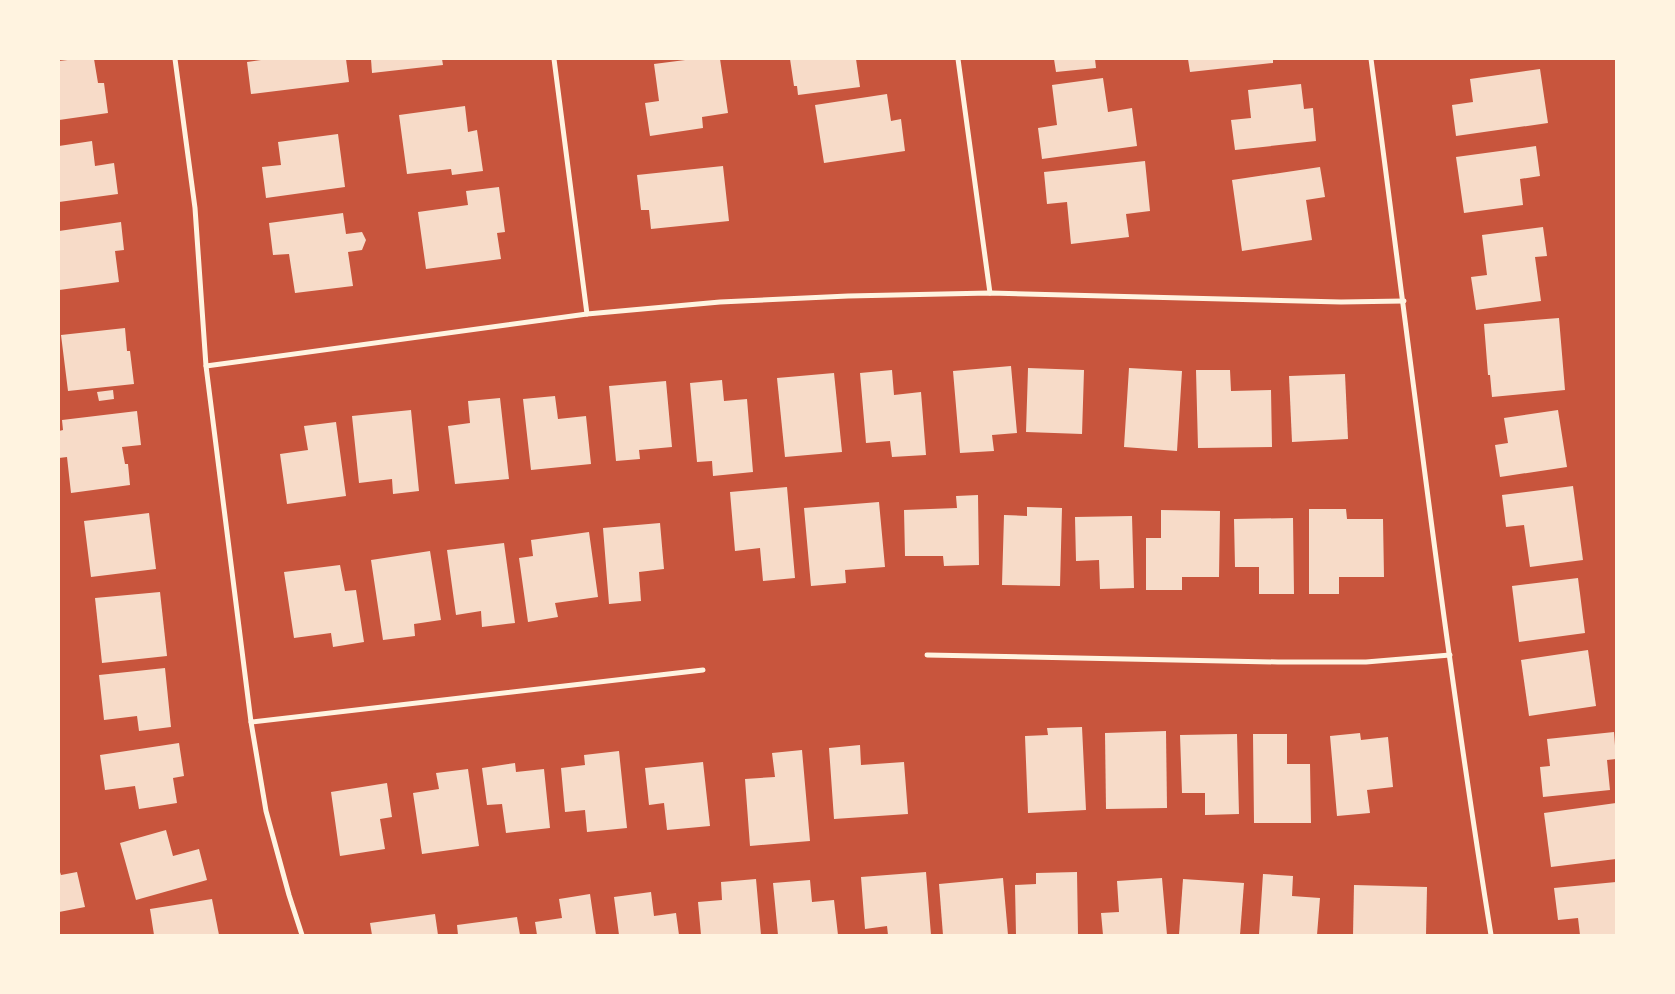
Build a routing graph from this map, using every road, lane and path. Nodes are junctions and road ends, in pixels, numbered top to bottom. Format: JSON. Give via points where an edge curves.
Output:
{"nodes":[{"id":1,"x":175,"y":59,"type":"edge"},
{"id":2,"x":554,"y":59,"type":"edge"},
{"id":3,"x":958,"y":59,"type":"edge"},
{"id":4,"x":1371,"y":59,"type":"edge"},
{"id":5,"x":990,"y":292,"type":"junction"},
{"id":6,"x":1404,"y":301,"type":"junction"},
{"id":7,"x":587,"y":314,"type":"junction"},
{"id":8,"x":206,"y":366,"type":"junction"},
{"id":9,"x":927,"y":655,"type":"dead end"},
{"id":10,"x":1450,"y":655,"type":"junction"},
{"id":11,"x":703,"y":670,"type":"dead end"},
{"id":12,"x":251,"y":722,"type":"junction"},
{"id":13,"x":302,"y":935,"type":"edge"},
{"id":14,"x":1491,"y":935,"type":"edge"}],
"edges":[{"from":1,"to":8,"type":"street","via":[[195,208]]},
{"from":2,"to":7,"type":"street"},
{"from":3,"to":5,"type":"street"},
{"from":4,"to":6,"type":"street"},
{"from":5,"to":6,"type":"street"},
{"from":5,"to":7,"type":"street","via":[[720,302]]},
{"from":6,"to":10,"type":"street"},
{"from":7,"to":8,"type":"street"},
{"from":8,"to":12,"type":"street"},
{"from":9,"to":10,"type":"street","via":[[1366,662]]},
{"from":10,"to":14,"type":"street"},
{"from":11,"to":12,"type":"street"},
{"from":12,"to":13,"type":"street","via":[[266,811]]}]}
